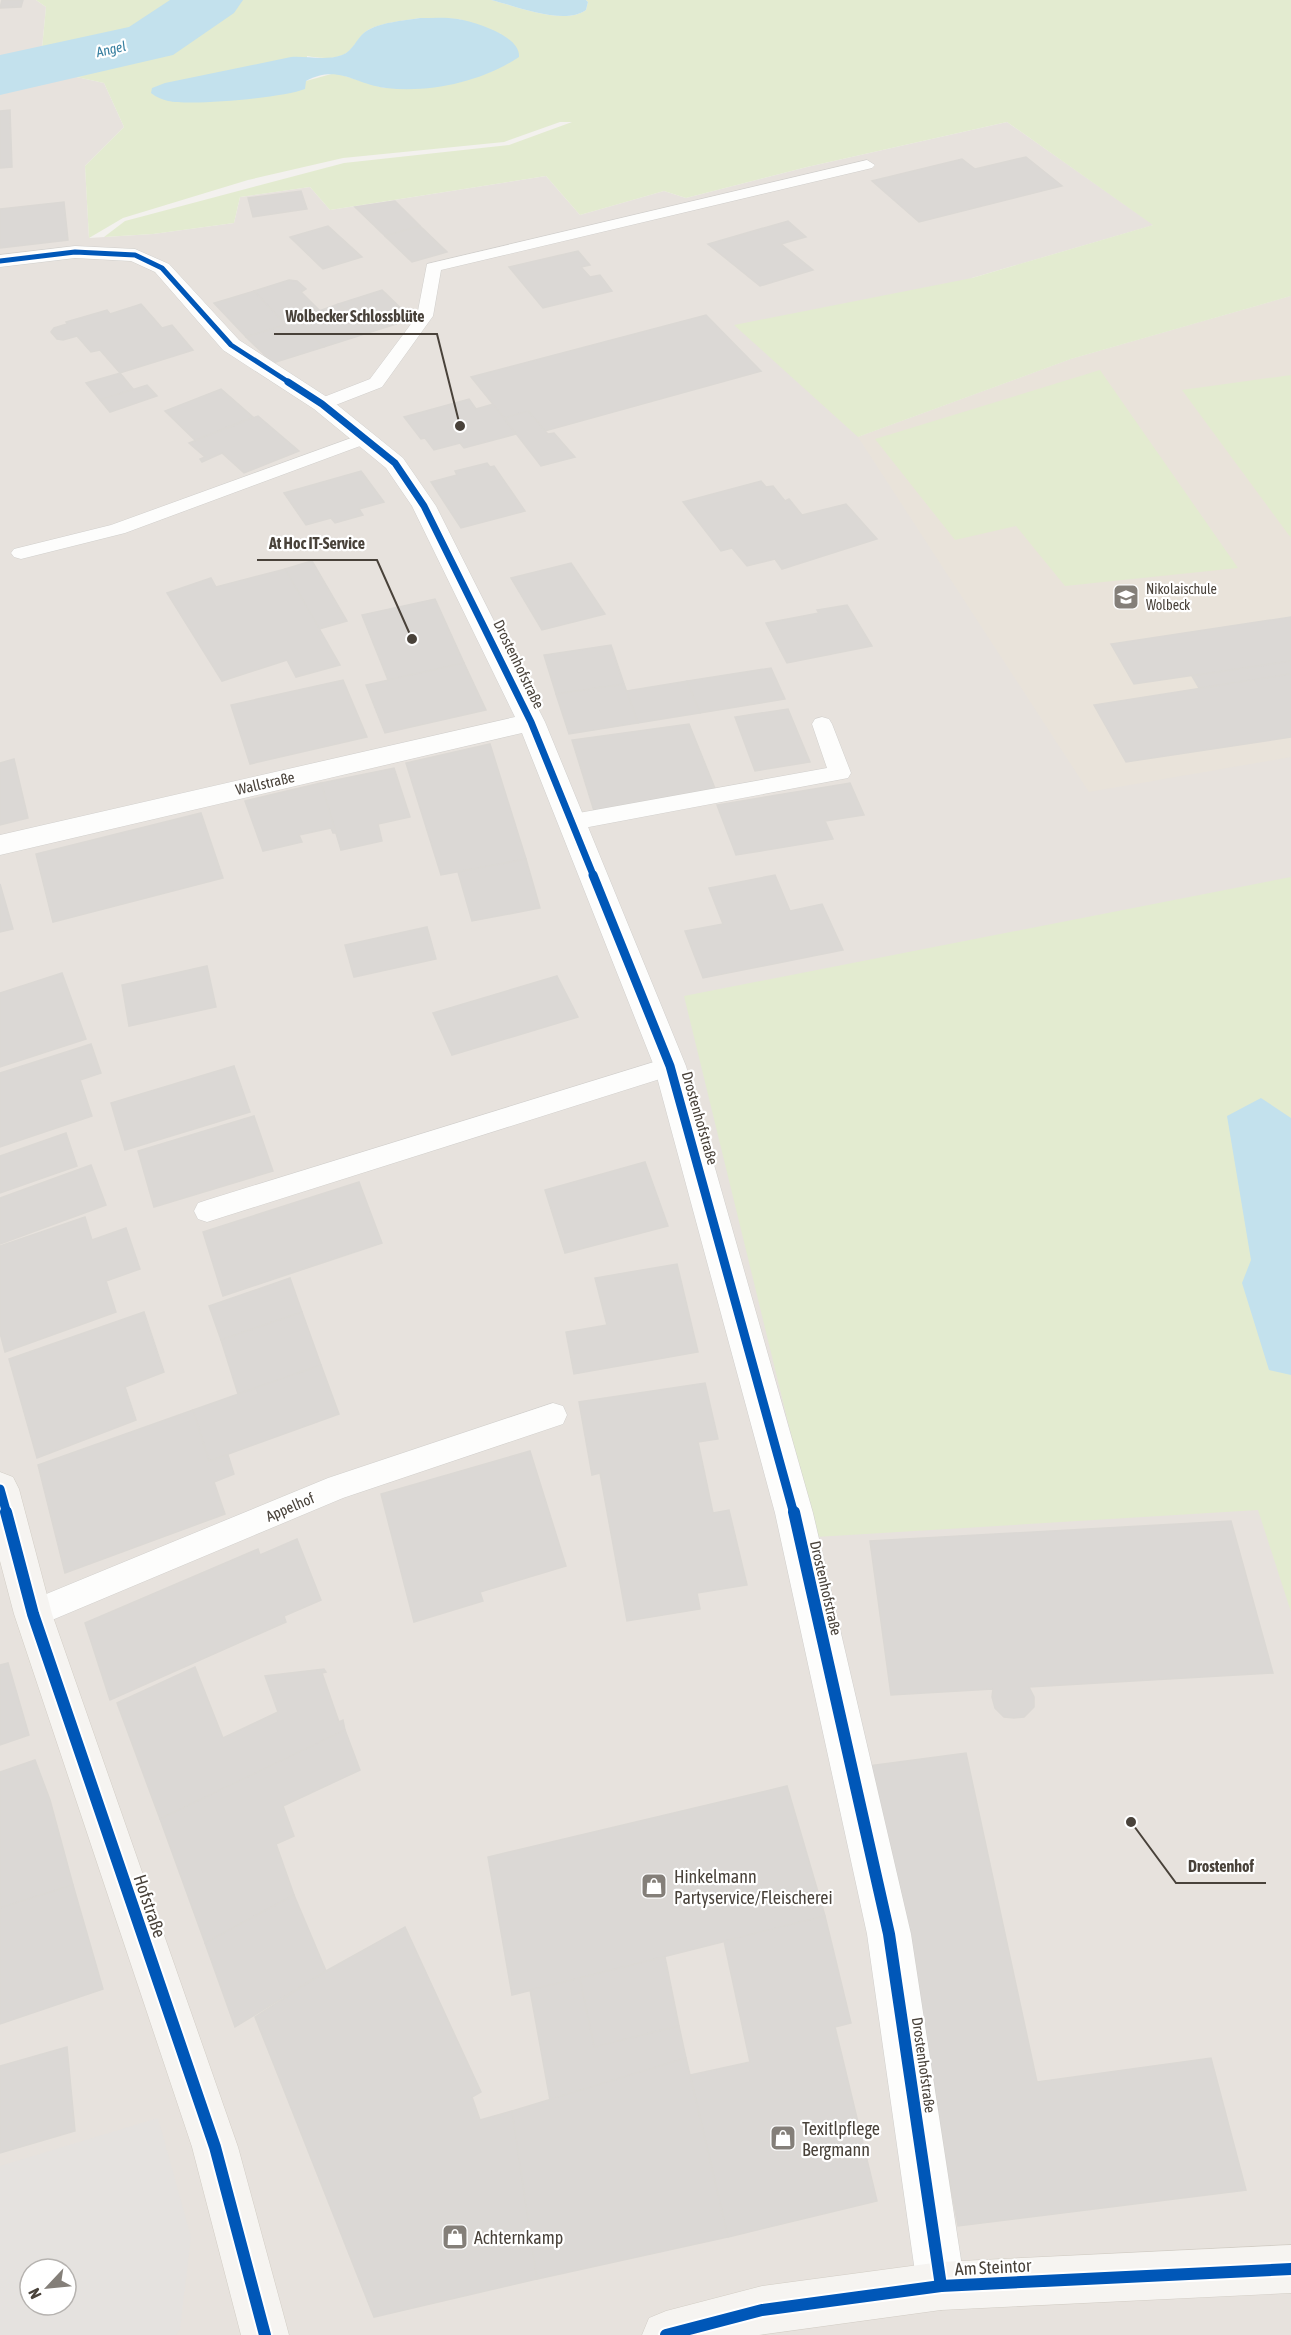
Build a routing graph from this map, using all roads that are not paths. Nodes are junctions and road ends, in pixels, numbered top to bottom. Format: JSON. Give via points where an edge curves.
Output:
{"nodes":[{"id":1,"x":867,"y":165,"type":"dead end"},
{"id":2,"x":0,"y":261,"type":"edge"},
{"id":3,"x":322,"y":404,"type":"junction"},
{"id":4,"x":365,"y":438,"type":"junction"},
{"id":5,"x":21,"y":553,"type":"dead end"},
{"id":6,"x":531,"y":722,"type":"junction"},
{"id":7,"x":822,"y":724,"type":"dead end"},
{"id":8,"x":573,"y":822,"type":"junction"},
{"id":9,"x":0,"y":845,"type":"edge"},
{"id":10,"x":670,"y":1066,"type":"junction"},
{"id":11,"x":207,"y":1211,"type":"dead end"},
{"id":12,"x":553,"y":1415,"type":"dead end"},
{"id":13,"x":0,"y":1489,"type":"edge"},
{"id":14,"x":33,"y":1614,"type":"junction"},
{"id":15,"x":1291,"y":2269,"type":"edge"},
{"id":16,"x":941,"y":2286,"type":"junction"},
{"id":17,"x":762,"y":2322,"type":"edge"},
{"id":18,"x":265,"y":2335,"type":"edge"},
{"id":19,"x":666,"y":2335,"type":"edge"}],
"edges":[{"from":1,"to":3,"type":"lane","via":[[433,267],[425,316],[376,383]]},
{"from":2,"to":3,"type":"street","name":"Drostenhofstraße","via":[[75,252],[135,255],[162,268],[231,345]]},
{"from":3,"to":4,"type":"street","name":"Drostenhofstraße"},
{"from":4,"to":5,"type":"lane","via":[[118,529]]},
{"from":4,"to":6,"type":"street","name":"Drostenhofstraße","via":[[395,463],[424,506]]},
{"from":6,"to":8,"type":"street","name":"Drostenhofstraße"},
{"from":6,"to":9,"type":"street","name":"Wallstraße"},
{"from":7,"to":8,"type":"lane","via":[[840,773]]},
{"from":8,"to":10,"type":"street","name":"Drostenhofstraße"},
{"from":10,"to":11,"type":"lane"},
{"from":10,"to":16,"type":"street","name":"Drostenhofstraße","via":[[794,1514],[889,1934]]},
{"from":12,"to":14,"type":"lane","name":"Appelhof","via":[[338,1487]]},
{"from":13,"to":14,"type":"street","name":"Hofstraße"},
{"from":14,"to":18,"type":"street","name":"Hofstraße","via":[[215,2147]]},
{"from":15,"to":16,"type":"street","name":"Am Steintor"},
{"from":16,"to":17,"type":"street","name":"Am Steintor"},
{"from":17,"to":19,"type":"street","name":"Am Steintor"}]}
